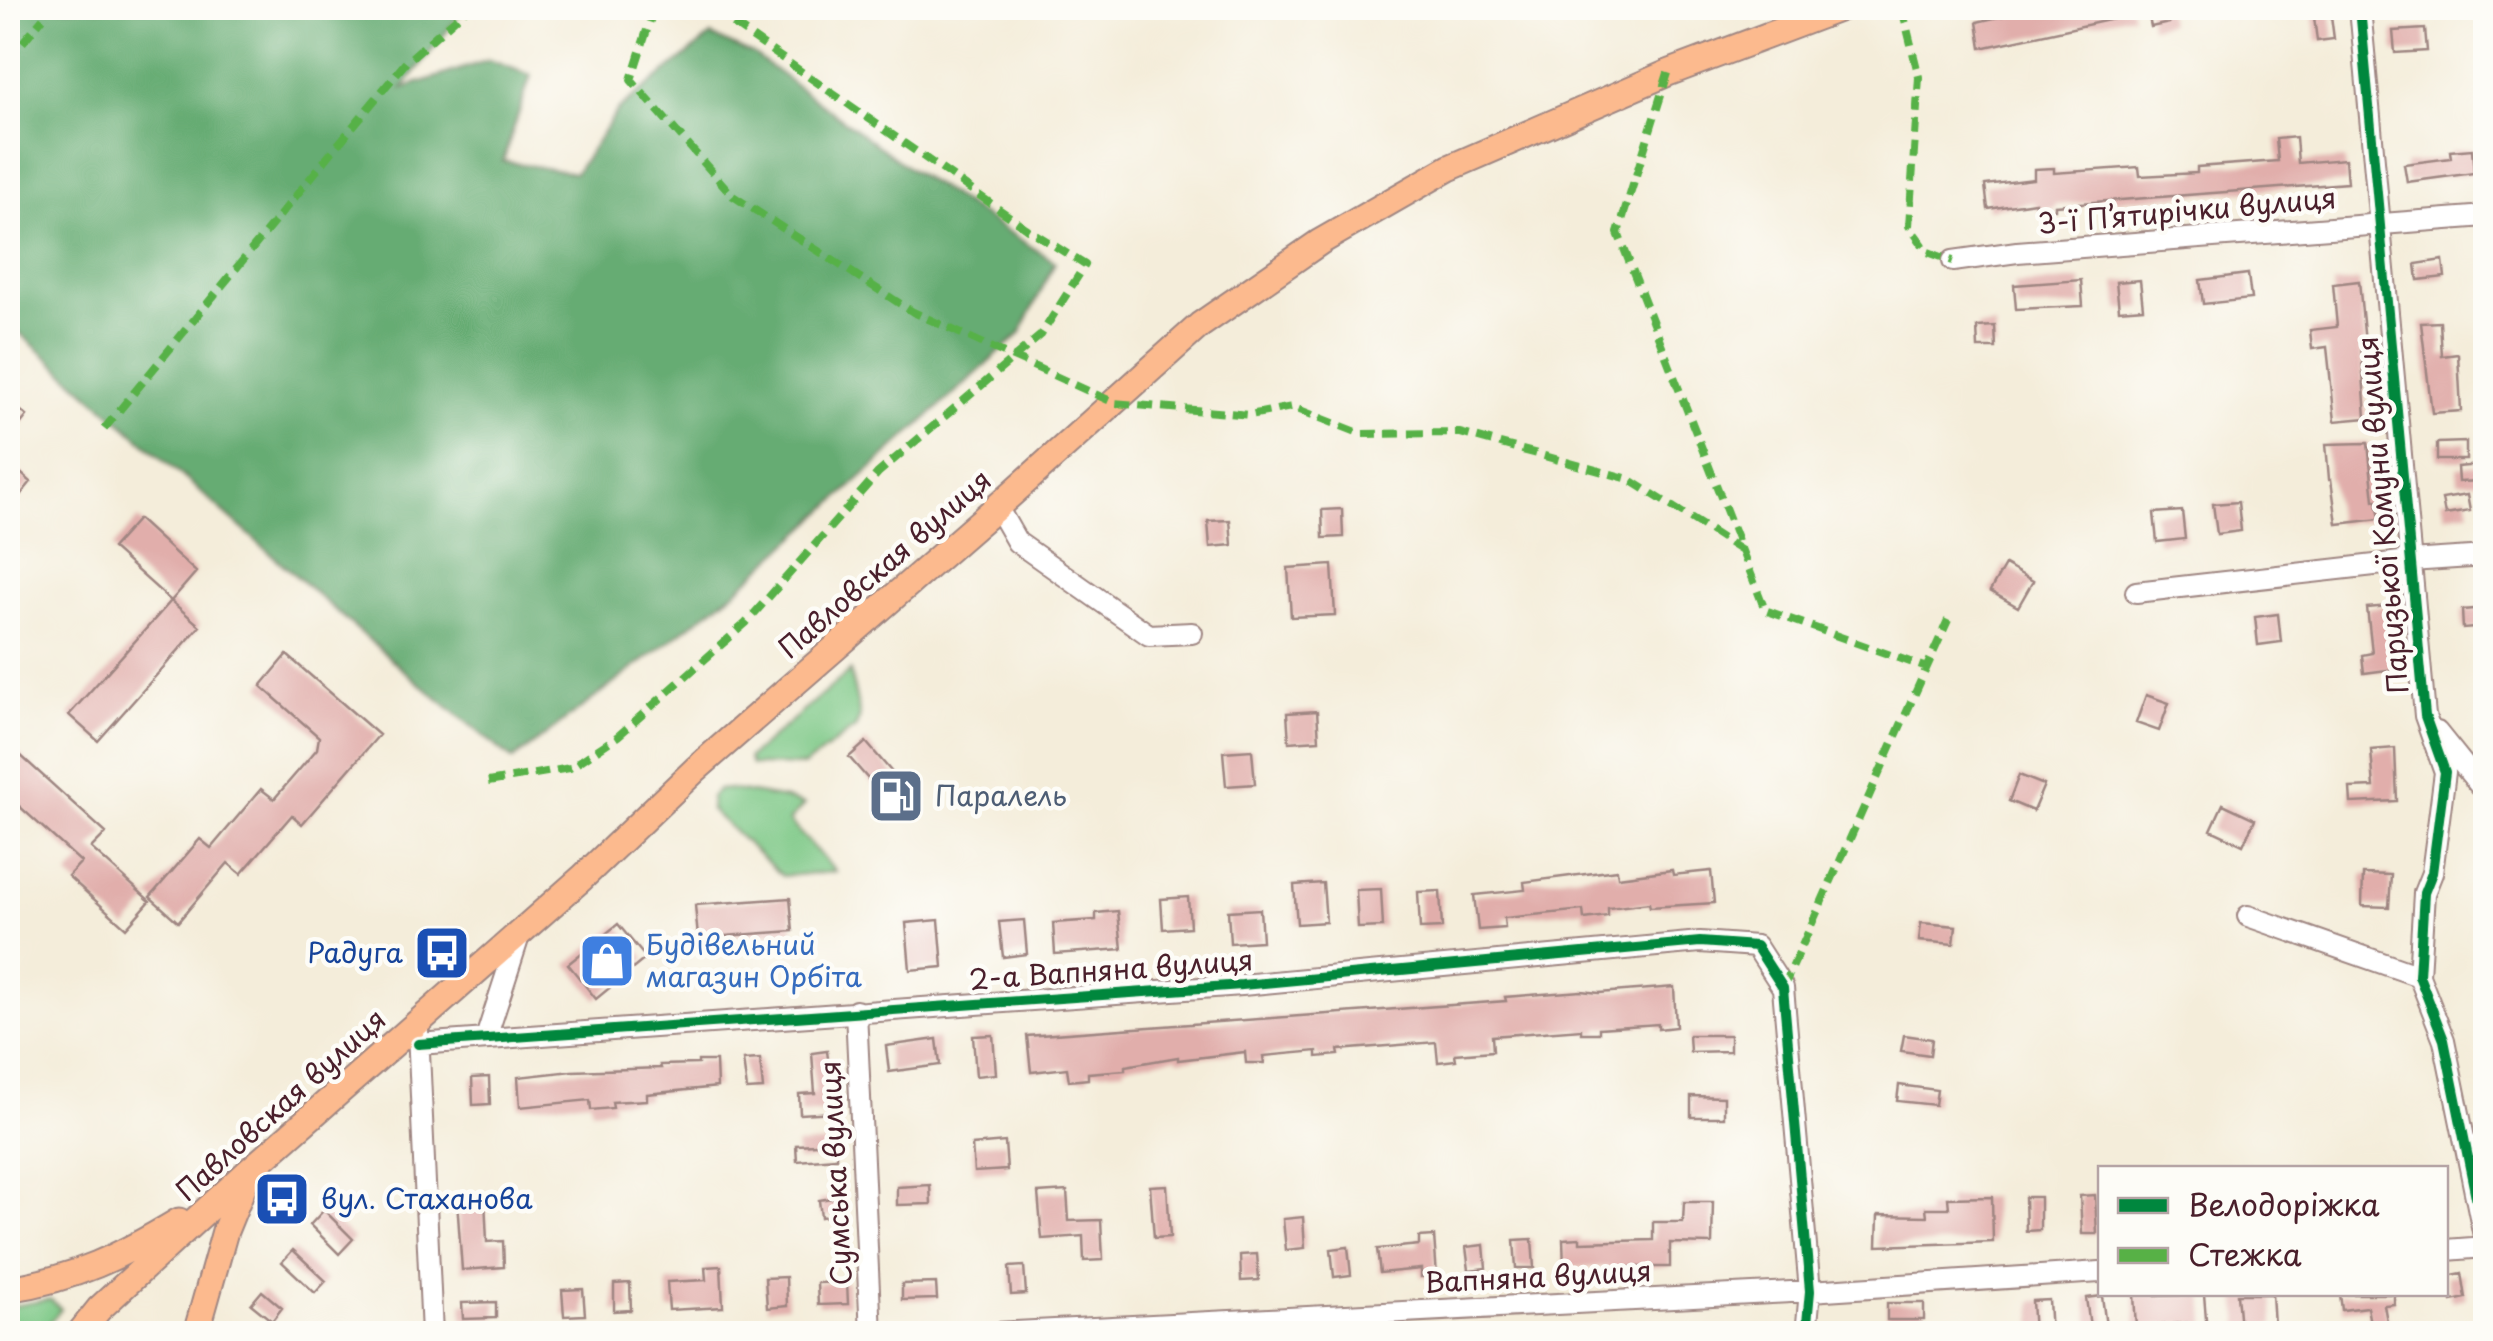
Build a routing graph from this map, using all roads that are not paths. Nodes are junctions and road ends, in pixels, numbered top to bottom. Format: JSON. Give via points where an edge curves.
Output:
{"nodes":[{"id":1,"x":1841,"y":8,"type":"edge"},
{"id":2,"x":2360,"y":8,"type":"edge"},
{"id":3,"x":2486,"y":216,"type":"edge"},
{"id":4,"x":2379,"y":223,"type":"junction"},
{"id":5,"x":1953,"y":261,"type":"dead end"},
{"id":6,"x":997,"y":507,"type":"junction"},
{"id":7,"x":2486,"y":556,"type":"edge"},
{"id":8,"x":2410,"y":561,"type":"junction"},
{"id":9,"x":2136,"y":592,"type":"dead end"},
{"id":10,"x":1192,"y":633,"type":"dead end"},
{"id":11,"x":2425,"y":716,"type":"junction"},
{"id":12,"x":2486,"y":793,"type":"edge"},
{"id":13,"x":2248,"y":916,"type":"dead end"},
{"id":14,"x":520,"y":933,"type":"junction"},
{"id":15,"x":2419,"y":976,"type":"junction"},
{"id":16,"x":856,"y":1011,"type":"junction"},
{"id":17,"x":418,"y":1033,"type":"junction"},
{"id":18,"x":486,"y":1038,"type":"junction"},
{"id":19,"x":248,"y":1172,"type":"junction"},
{"id":20,"x":2486,"y":1247,"type":"edge"},
{"id":21,"x":2448,"y":1250,"type":"edge"},
{"id":22,"x":2098,"y":1272,"type":"edge"},
{"id":23,"x":8,"y":1290,"type":"edge"},
{"id":24,"x":1810,"y":1290,"type":"junction"},
{"id":25,"x":79,"y":1334,"type":"edge"},
{"id":26,"x":196,"y":1334,"type":"edge"},
{"id":27,"x":432,"y":1334,"type":"edge"},
{"id":28,"x":872,"y":1334,"type":"edge"},
{"id":29,"x":978,"y":1334,"type":"edge"},
{"id":30,"x":1806,"y":1334,"type":"edge"}],
"edges":[{"from":1,"to":6,"type":"main road","name":"Павловская вулиця","via":[[1668,73],[1449,168],[1320,242],[1200,325]]},
{"from":2,"to":4,"type":"street","name":"Паризької Комуни вулиця"},
{"from":3,"to":4,"type":"street","name":"3-ї П’ятирічки вулиця"},
{"from":4,"to":5,"type":"street","name":"3-ї П’ятирічки вулиця"},
{"from":4,"to":8,"type":"street","name":"Паризької Комуни вулиця"},
{"from":6,"to":10,"type":"street","via":[[1017,542],[1149,635]]},
{"from":6,"to":14,"type":"main road","name":"Павловская вулиця","via":[[696,769]]},
{"from":7,"to":8,"type":"street"},
{"from":8,"to":9,"type":"street"},
{"from":8,"to":11,"type":"street","name":"Паризької Комуни вулиця"},
{"from":11,"to":12,"type":"street"},
{"from":11,"to":15,"type":"street","name":"Паризької Комуни вулиця","via":[[2444,772],[2424,892]]},
{"from":13,"to":15,"type":"street"},
{"from":14,"to":17,"type":"main road","name":"Павловская вулиця"},
{"from":14,"to":18,"type":"street"},
{"from":15,"to":20,"type":"street","name":"Паризької Комуни вулиця","via":[[2444,1040]]},
{"from":16,"to":18,"type":"street","name":"2-а Вапняна вулиця"},
{"from":16,"to":24,"type":"street","name":"2-а Вапняна вулиця","via":[[1700,942],[1756,946],[1784,988]]},
{"from":16,"to":28,"type":"street","name":"Сумська вулиця"},
{"from":17,"to":18,"type":"street","name":"2-а Вапняна вулиця"},
{"from":17,"to":19,"type":"main road","name":"Павловская вулиця"},
{"from":17,"to":27,"type":"street"},
{"from":19,"to":23,"type":"main road","via":[[128,1252],[86,1272]]},
{"from":19,"to":25,"type":"main road","name":"Павловская вулиця"},
{"from":19,"to":26,"type":"main road"},
{"from":20,"to":21,"type":"street"},
{"from":22,"to":24,"type":"street","name":"Вапняна вулиця"},
{"from":24,"to":29,"type":"street","name":"Вапняна вулиця"},
{"from":24,"to":30,"type":"street"}]}
